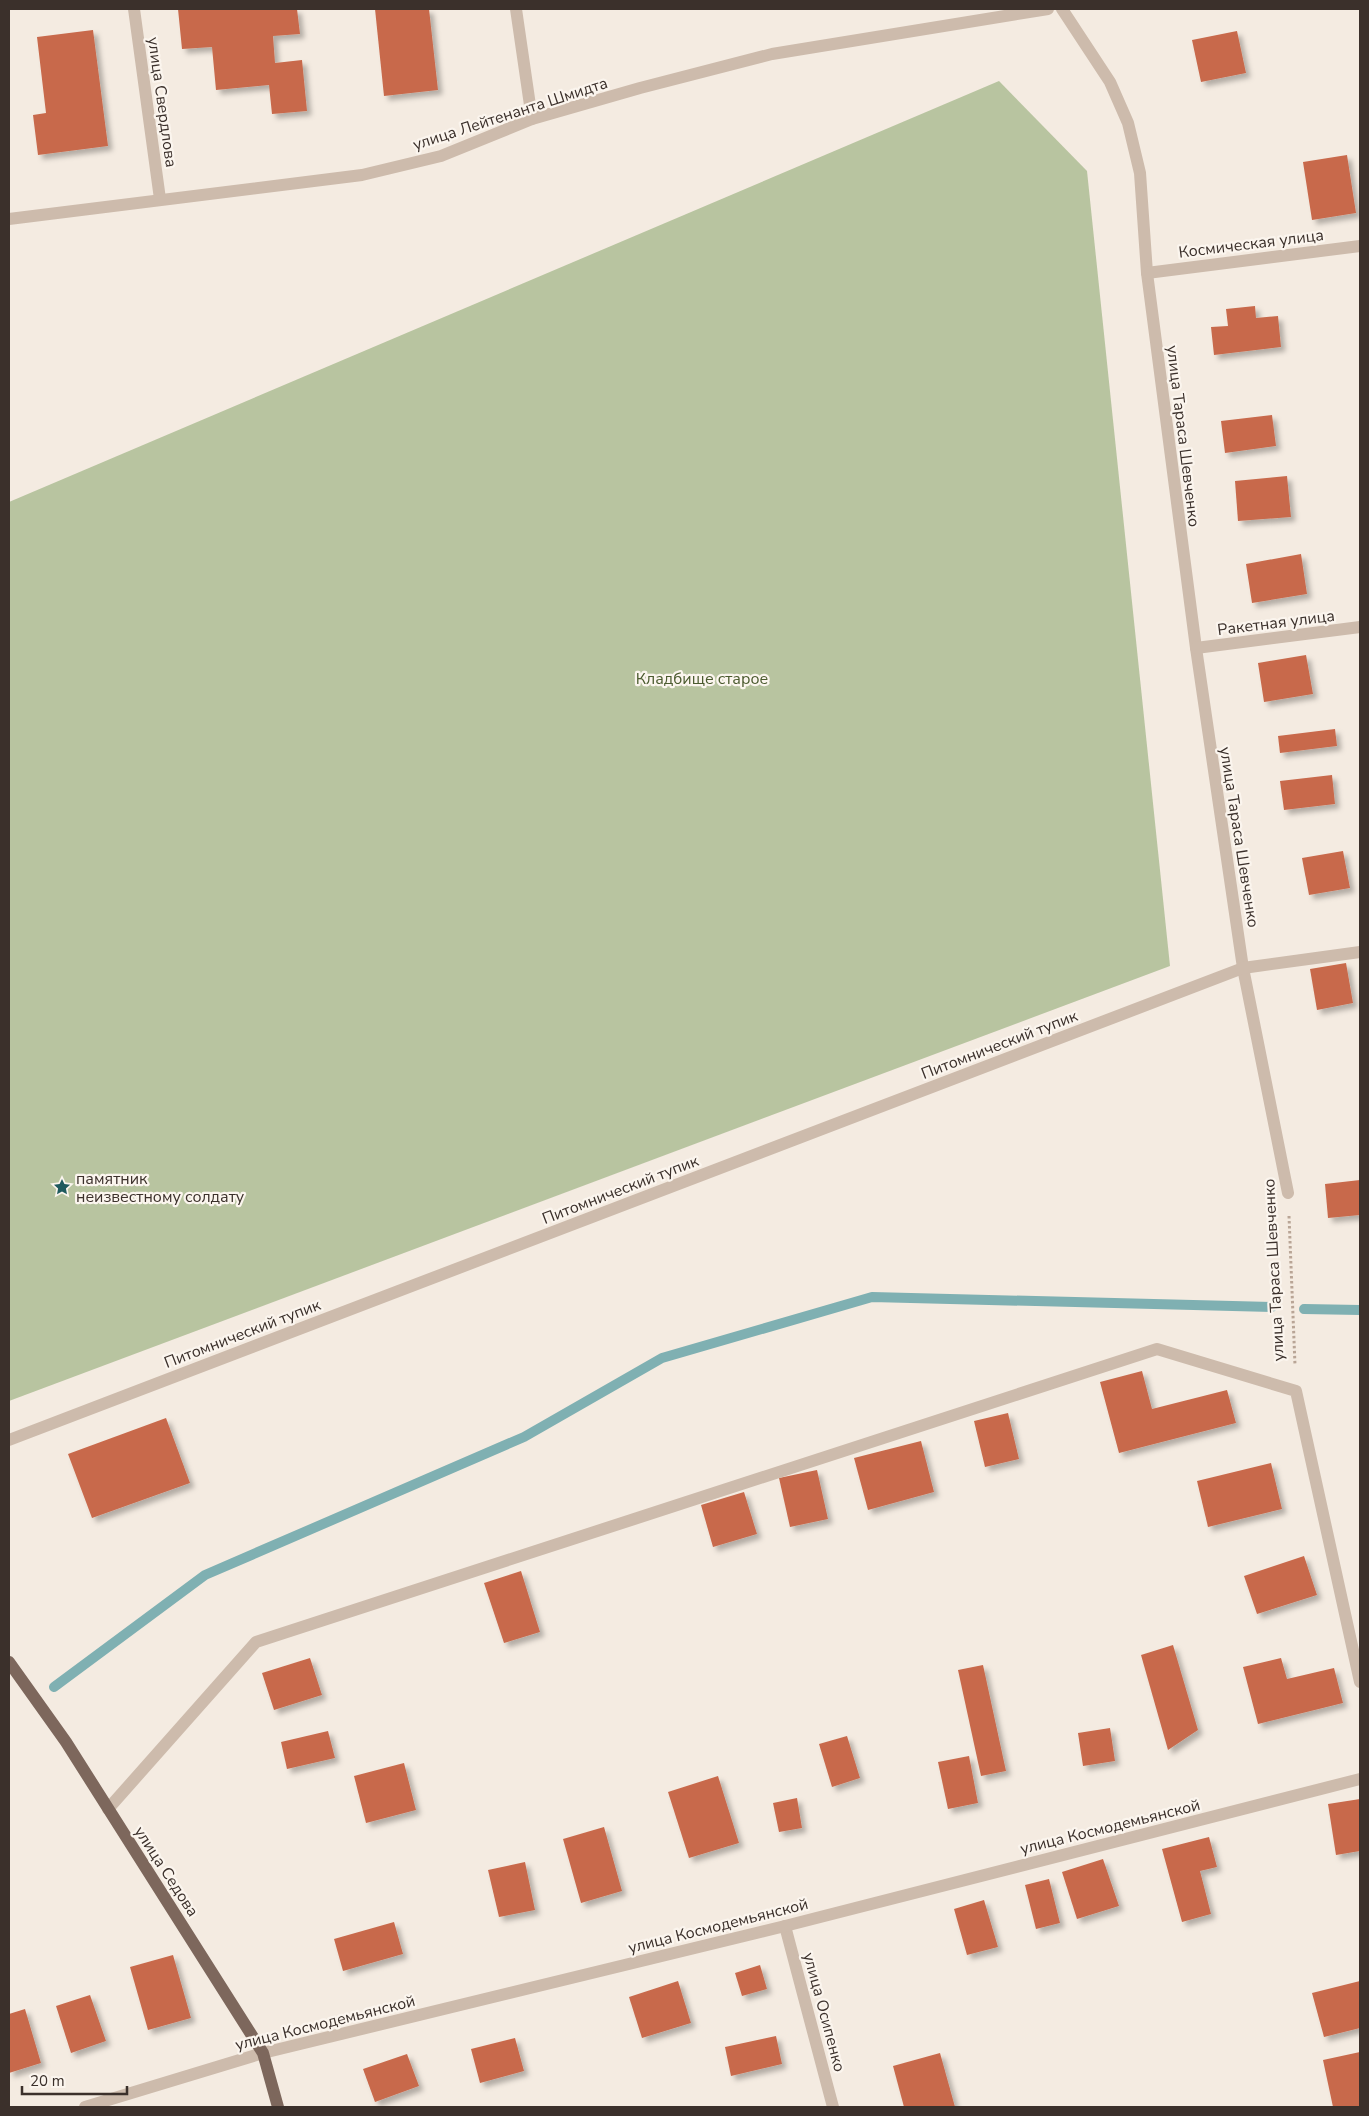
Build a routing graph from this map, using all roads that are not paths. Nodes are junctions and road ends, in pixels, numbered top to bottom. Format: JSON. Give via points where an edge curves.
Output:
{"nodes":[{"id":1,"x":134,"y":9,"type":"edge"},
{"id":2,"x":516,"y":9,"type":"edge"},
{"id":3,"x":1048,"y":9,"type":"edge"},
{"id":4,"x":1062,"y":9,"type":"edge"},
{"id":5,"x":532,"y":119,"type":"junction"},
{"id":6,"x":160,"y":199,"type":"junction"},
{"id":7,"x":9,"y":218,"type":"edge"},
{"id":8,"x":1360,"y":246,"type":"edge"},
{"id":9,"x":1146,"y":273,"type":"junction"},
{"id":10,"x":1360,"y":627,"type":"edge"},
{"id":11,"x":1196,"y":648,"type":"junction"},
{"id":12,"x":1360,"y":952,"type":"edge"},
{"id":13,"x":1243,"y":968,"type":"junction"},
{"id":14,"x":1288,"y":1193,"type":"road end"},
{"id":15,"x":9,"y":1440,"type":"edge"},
{"id":16,"x":9,"y":1662,"type":"edge"},
{"id":17,"x":1360,"y":1682,"type":"edge"},
{"id":18,"x":1360,"y":1779,"type":"edge"},
{"id":19,"x":108,"y":1809,"type":"junction"},
{"id":20,"x":785,"y":1926,"type":"junction"},
{"id":21,"x":263,"y":2053,"type":"junction"},
{"id":22,"x":85,"y":2107,"type":"edge"},
{"id":23,"x":278,"y":2107,"type":"edge"},
{"id":24,"x":833,"y":2107,"type":"edge"}],
"edges":[{"from":1,"to":6,"type":"street","name":"улица Свердлова"},
{"from":2,"to":5,"type":"street"},
{"from":3,"to":5,"type":"street","name":"улица Лейтенанта Шмидта","via":[[772,54]]},
{"from":4,"to":9,"type":"street","name":"улица Тараса Шевченко","via":[[1110,82],[1128,122],[1140,173]]},
{"from":5,"to":6,"type":"street","name":"улица Лейтенанта Шмидта","via":[[441,156],[362,175]]},
{"from":6,"to":7,"type":"street","name":"улица Лейтенанта Шмидта"},
{"from":8,"to":9,"type":"street","name":"Космическая улица"},
{"from":9,"to":11,"type":"street","name":"улица Тараса Шевченко"},
{"from":10,"to":11,"type":"street","name":"Ракетная улица"},
{"from":11,"to":13,"type":"street","name":"улица Тараса Шевченко"},
{"from":12,"to":13,"type":"street","name":"Питомнический тупик"},
{"from":13,"to":14,"type":"street","name":"улица Тараса Шевченко"},
{"from":13,"to":15,"type":"street","name":"Питомнический тупик"},
{"from":16,"to":19,"type":"main road","name":"улица Седова","via":[[66,1742]]},
{"from":17,"to":19,"type":"street","via":[[1296,1391],[1157,1349],[256,1642]]},
{"from":18,"to":20,"type":"street","name":"улица Космодемьянской"},
{"from":19,"to":21,"type":"main road","name":"улица Седова"},
{"from":20,"to":21,"type":"street","name":"улица Космодемьянской"},
{"from":20,"to":24,"type":"street","name":"улица Осипенко"},
{"from":21,"to":22,"type":"street","name":"улица Космодемьянской"},
{"from":21,"to":23,"type":"main road","name":"улица Седова"}]}
